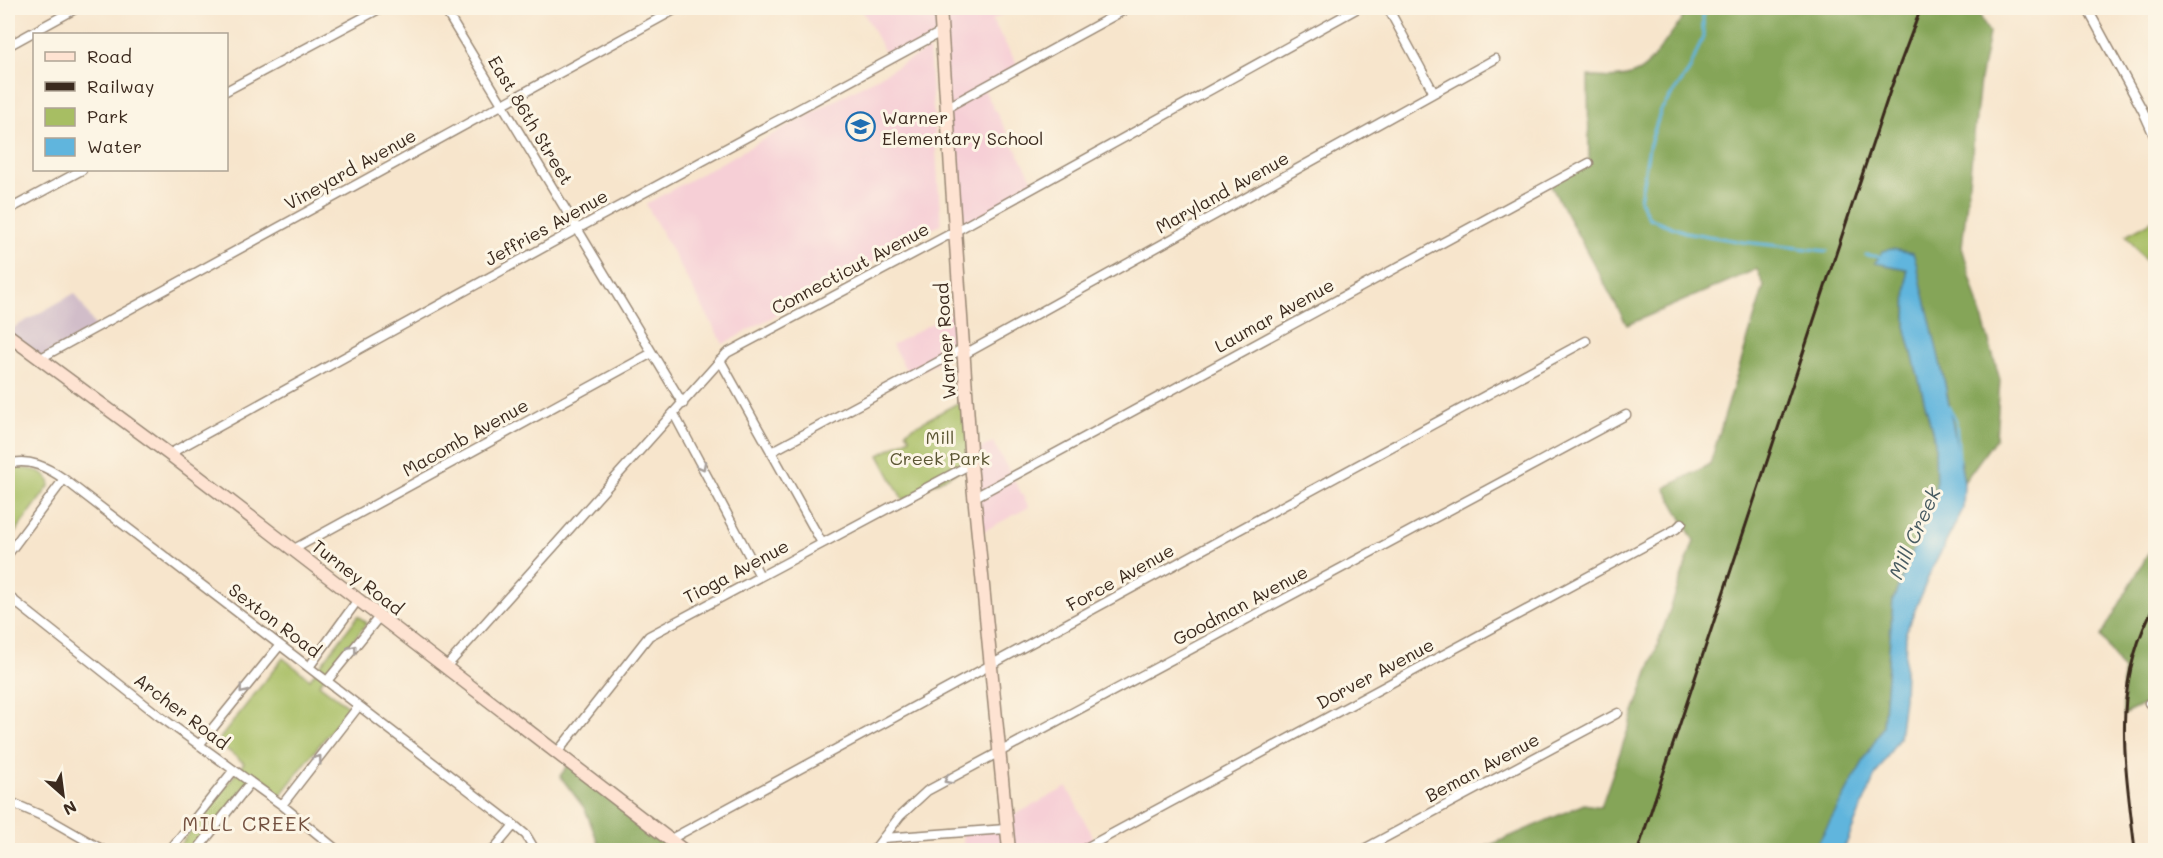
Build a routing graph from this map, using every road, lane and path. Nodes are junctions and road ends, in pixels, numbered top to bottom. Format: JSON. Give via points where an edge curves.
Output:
{"nodes":[{"id":1,"x":77,"y":8,"type":"edge"},
{"id":2,"x":381,"y":8,"type":"edge"},
{"id":3,"x":444,"y":8,"type":"edge"},
{"id":4,"x":678,"y":8,"type":"edge"},
{"id":5,"x":940,"y":8,"type":"edge"},
{"id":6,"x":1128,"y":8,"type":"edge"},
{"id":7,"x":1358,"y":8,"type":"edge"},
{"id":8,"x":1388,"y":8,"type":"edge"},
{"id":9,"x":2087,"y":8,"type":"edge"},
{"id":10,"x":941,"y":32,"type":"junction"},
{"id":11,"x":8,"y":46,"type":"edge"},
{"id":12,"x":1495,"y":59,"type":"dead end"},
{"id":13,"x":228,"y":90,"type":"edge"},
{"id":14,"x":1434,"y":93,"type":"junction"},
{"id":15,"x":502,"y":104,"type":"junction"},
{"id":16,"x":946,"y":108,"type":"junction"},
{"id":17,"x":2156,"y":141,"type":"edge"},
{"id":18,"x":1589,"y":163,"type":"dead end"},
{"id":19,"x":80,"y":171,"type":"edge"},
{"id":20,"x":8,"y":210,"type":"edge"},
{"id":21,"x":577,"y":229,"type":"junction"},
{"id":22,"x":954,"y":232,"type":"junction"},
{"id":23,"x":8,"y":335,"type":"edge"},
{"id":24,"x":1586,"y":341,"type":"dead end"},
{"id":25,"x":964,"y":351,"type":"junction"},
{"id":26,"x":652,"y":353,"type":"junction"},
{"id":27,"x":39,"y":359,"type":"junction"},
{"id":28,"x":720,"y":360,"type":"junction"},
{"id":29,"x":683,"y":404,"type":"junction"},
{"id":30,"x":674,"y":414,"type":"junction"},
{"id":31,"x":1626,"y":415,"type":"dead end"},
{"id":32,"x":771,"y":452,"type":"junction"},
{"id":33,"x":169,"y":454,"type":"junction"},
{"id":34,"x":8,"y":464,"type":"edge"},
{"id":35,"x":971,"y":464,"type":"junction"},
{"id":36,"x":64,"y":479,"type":"junction"},
{"id":37,"x":975,"y":497,"type":"junction"},
{"id":38,"x":1682,"y":523,"type":"dead end"},
{"id":39,"x":822,"y":543,"type":"junction"},
{"id":40,"x":294,"y":549,"type":"junction"},
{"id":41,"x":8,"y":554,"type":"edge"},
{"id":42,"x":760,"y":576,"type":"junction"},
{"id":43,"x":8,"y":596,"type":"edge"},
{"id":44,"x":357,"y":601,"type":"junction"},
{"id":45,"x":379,"y":617,"type":"junction"},
{"id":46,"x":280,"y":645,"type":"junction"},
{"id":47,"x":309,"y":667,"type":"junction"},
{"id":48,"x":990,"y":667,"type":"junction"},
{"id":49,"x":445,"y":668,"type":"junction"},
{"id":50,"x":327,"y":681,"type":"junction"},
{"id":51,"x":357,"y":707,"type":"junction"},
{"id":52,"x":1618,"y":712,"type":"dead end"},
{"id":53,"x":199,"y":745,"type":"junction"},
{"id":54,"x":1000,"y":753,"type":"junction"},
{"id":55,"x":556,"y":754,"type":"junction"},
{"id":56,"x":233,"y":771,"type":"junction"},
{"id":57,"x":250,"y":783,"type":"junction"},
{"id":58,"x":8,"y":801,"type":"edge"},
{"id":59,"x":282,"y":805,"type":"junction"},
{"id":60,"x":514,"y":825,"type":"junction"},
{"id":61,"x":1006,"y":829,"type":"junction"},
{"id":62,"x":883,"y":838,"type":"junction"},
{"id":63,"x":669,"y":840,"type":"junction"},
{"id":64,"x":103,"y":850,"type":"edge"},
{"id":65,"x":170,"y":850,"type":"edge"},
{"id":66,"x":197,"y":850,"type":"edge"},
{"id":67,"x":337,"y":850,"type":"edge"},
{"id":68,"x":493,"y":850,"type":"edge"},
{"id":69,"x":535,"y":850,"type":"edge"},
{"id":70,"x":683,"y":850,"type":"edge"},
{"id":71,"x":874,"y":850,"type":"edge"},
{"id":72,"x":1009,"y":850,"type":"edge"},
{"id":73,"x":1082,"y":850,"type":"edge"},
{"id":74,"x":1362,"y":850,"type":"edge"}],
"edges":[{"from":1,"to":11,"type":"street"},
{"from":2,"to":13,"type":"street"},
{"from":3,"to":15,"type":"street","name":"East 86th Street"},
{"from":4,"to":15,"type":"street","name":"Vineyard Avenue"},
{"from":5,"to":10,"type":"main road","name":"Warner Road"},
{"from":6,"to":16,"type":"street"},
{"from":7,"to":22,"type":"street","name":"Connecticut Avenue"},
{"from":8,"to":14,"type":"street"},
{"from":9,"to":17,"type":"street"},
{"from":10,"to":16,"type":"main road","name":"Warner Road"},
{"from":10,"to":21,"type":"street","name":"Jeffries Avenue"},
{"from":12,"to":14,"type":"street","name":"Maryland Avenue"},
{"from":14,"to":25,"type":"street","name":"Maryland Avenue"},
{"from":15,"to":21,"type":"street","name":"East 86th Street"},
{"from":15,"to":27,"type":"street","name":"Vineyard Avenue"},
{"from":16,"to":22,"type":"main road","name":"Warner Road"},
{"from":18,"to":37,"type":"street","name":"Laumar Avenue"},
{"from":19,"to":20,"type":"street"},
{"from":21,"to":26,"type":"street","name":"East 86th Street"},
{"from":21,"to":33,"type":"street","name":"Jeffries Avenue"},
{"from":22,"to":25,"type":"main road","name":"Warner Road"},
{"from":22,"to":28,"type":"street","name":"Connecticut Avenue"},
{"from":23,"to":27,"type":"main road","name":"Turney Road"},
{"from":24,"to":48,"type":"street","name":"Force Avenue"},
{"from":25,"to":32,"type":"street","name":"Maryland Avenue"},
{"from":25,"to":35,"type":"main road","name":"Warner Road"},
{"from":26,"to":29,"type":"street","name":"East 86th Street"},
{"from":26,"to":40,"type":"street","name":"Macomb Avenue"},
{"from":27,"to":33,"type":"main road","name":"Turney Road"},
{"from":28,"to":29,"type":"street","name":"Connecticut Avenue"},
{"from":28,"to":32,"type":"street"},
{"from":29,"to":30,"type":"street","name":"Connecticut Avenue"},
{"from":30,"to":42,"type":"street","one_way":true},
{"from":30,"to":49,"type":"street","name":"Connecticut Avenue"},
{"from":31,"to":54,"type":"street","name":"Goodman Avenue"},
{"from":32,"to":39,"type":"street"},
{"from":33,"to":40,"type":"main road","name":"Turney Road"},
{"from":34,"to":36,"type":"street","name":"Sexton Road","via":[[30,462],[49,468]]},
{"from":35,"to":37,"type":"main road","name":"Warner Road"},
{"from":35,"to":39,"type":"street","name":"Tioga Avenue"},
{"from":36,"to":41,"type":"street"},
{"from":36,"to":46,"type":"street","name":"Sexton Road"},
{"from":37,"to":48,"type":"main road","name":"Warner Road"},
{"from":38,"to":73,"type":"street","name":"Dorver Avenue"},
{"from":39,"to":42,"type":"street","name":"Tioga Avenue"},
{"from":40,"to":44,"type":"main road","name":"Turney Road"},
{"from":42,"to":55,"type":"street","name":"Tioga Avenue","via":[[649,636]]},
{"from":43,"to":53,"type":"street","name":"Archer Road"},
{"from":44,"to":45,"type":"main road","name":"Turney Road"},
{"from":44,"to":47,"type":"street"},
{"from":45,"to":49,"type":"main road","name":"Turney Road"},
{"from":50,"to":45,"type":"street","one_way":true},
{"from":46,"to":47,"type":"street","name":"Sexton Road"},
{"from":46,"to":53,"type":"street","one_way":true},
{"from":47,"to":50,"type":"street","name":"Sexton Road"},
{"from":48,"to":54,"type":"main road","name":"Warner Road"},
{"from":48,"to":63,"type":"street","name":"Force Avenue"},
{"from":49,"to":55,"type":"main road","name":"Turney Road"},
{"from":50,"to":51,"type":"street","name":"Sexton Road"},
{"from":59,"to":51,"type":"street","one_way":true},
{"from":51,"to":60,"type":"street","name":"Sexton Road"},
{"from":52,"to":74,"type":"street","name":"Beman Avenue"},
{"from":53,"to":56,"type":"street","name":"Archer Road"},
{"from":54,"to":61,"type":"main road","name":"Warner Road"},
{"from":54,"to":62,"type":"street","name":"Goodman Avenue","one_way":true,"via":[[927,791]]},
{"from":55,"to":63,"type":"main road","name":"Turney Road"},
{"from":56,"to":57,"type":"street","name":"Archer Road"},
{"from":56,"to":65,"type":"street"},
{"from":57,"to":59,"type":"street","name":"Archer Road"},
{"from":57,"to":66,"type":"street"},
{"from":58,"to":64,"type":"street"},
{"from":59,"to":67,"type":"street","name":"Archer Road"},
{"from":60,"to":68,"type":"street"},
{"from":60,"to":69,"type":"street"},
{"from":61,"to":62,"type":"street"},
{"from":61,"to":72,"type":"main road","name":"Warner Road"},
{"from":62,"to":71,"type":"street","name":"Goodman Avenue"},
{"from":63,"to":70,"type":"main road","name":"Turney Road"}]}
